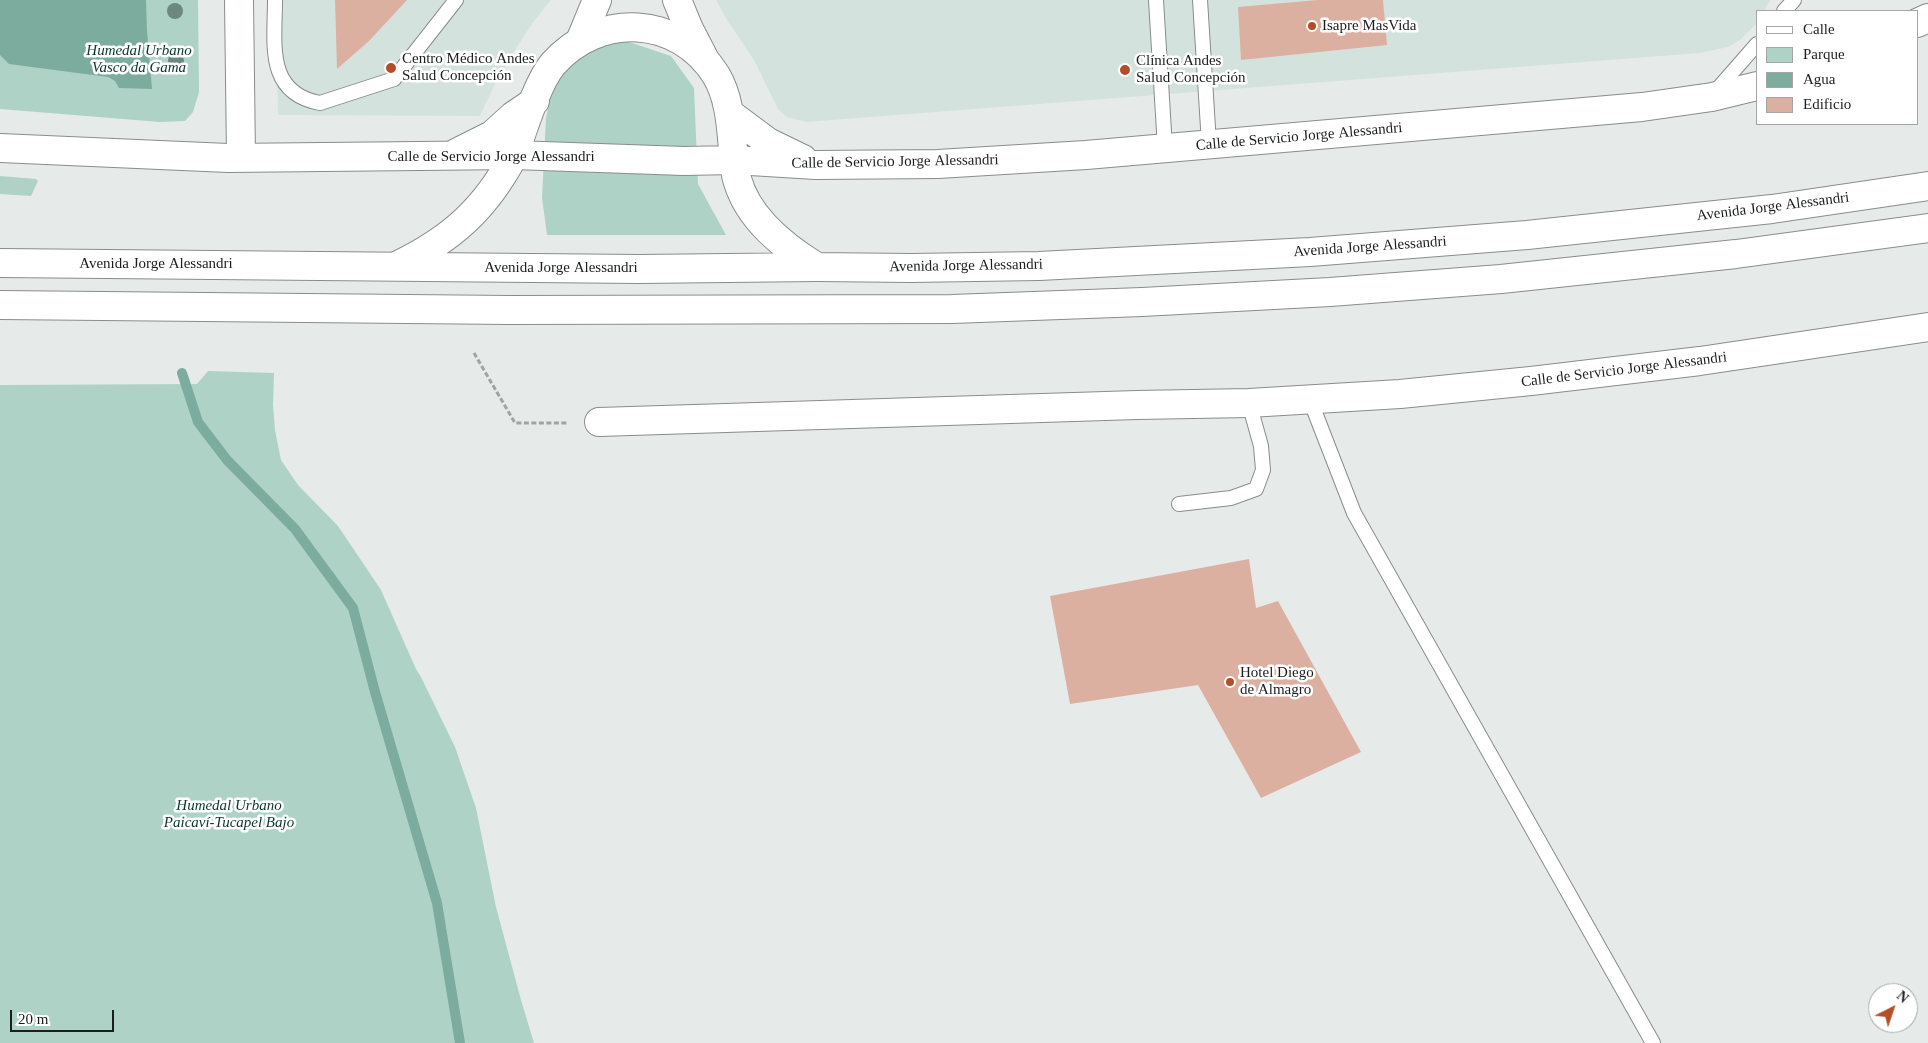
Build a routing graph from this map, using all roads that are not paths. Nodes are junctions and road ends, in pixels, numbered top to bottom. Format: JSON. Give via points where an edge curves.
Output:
{"nodes":[{"id":1,"x":239,"y":0,"type":"edge"},
{"id":2,"x":275,"y":0,"type":"edge"},
{"id":3,"x":456,"y":0,"type":"edge"},
{"id":4,"x":597,"y":0,"type":"edge"},
{"id":5,"x":677,"y":0,"type":"edge"},
{"id":6,"x":1156,"y":0,"type":"edge"},
{"id":7,"x":1200,"y":0,"type":"edge"},
{"id":8,"x":1794,"y":0,"type":"edge"},
{"id":9,"x":1785,"y":10,"type":"edge"},
{"id":10,"x":580,"y":40,"type":"junction"},
{"id":11,"x":1756,"y":45,"type":"edge"},
{"id":12,"x":705,"y":60,"type":"junction"},
{"id":13,"x":1756,"y":86,"type":"edge"},
{"id":14,"x":1712,"y":97,"type":"junction"},
{"id":15,"x":535,"y":100,"type":"junction"},
{"id":16,"x":729,"y":113,"type":"junction"},
{"id":17,"x":1209,"y":144,"type":"junction"},
{"id":18,"x":0,"y":148,"type":"edge"},
{"id":19,"x":1165,"y":148,"type":"junction"},
{"id":20,"x":514,"y":155,"type":"junction"},
{"id":21,"x":450,"y":156,"type":"junction"},
{"id":22,"x":241,"y":157,"type":"junction"},
{"id":23,"x":734,"y":160,"type":"junction"},
{"id":24,"x":816,"y":166,"type":"junction"},
{"id":25,"x":1928,"y":186,"type":"edge"},
{"id":26,"x":1928,"y":228,"type":"edge"},
{"id":27,"x":0,"y":263,"type":"edge"},
{"id":28,"x":394,"y":266,"type":"junction"},
{"id":29,"x":817,"y":267,"type":"junction"},
{"id":30,"x":0,"y":305,"type":"edge"},
{"id":31,"x":1928,"y":327,"type":"edge"},
{"id":32,"x":1313,"y":399,"type":"junction"},
{"id":33,"x":1250,"y":403,"type":"junction"},
{"id":34,"x":599,"y":422,"type":"road end"},
{"id":35,"x":1179,"y":504,"type":"dead end"},
{"id":36,"x":1653,"y":1043,"type":"edge"}],
"edges":[{"from":1,"to":22,"type":"main road"},
{"from":2,"to":3,"type":"lane","via":[[279,73],[295,95],[320,104],[394,79]]},
{"from":4,"to":10,"type":"main road"},
{"from":5,"to":12,"type":"main road"},
{"from":6,"to":19,"type":"lane"},
{"from":7,"to":17,"type":"lane"},
{"from":8,"to":9,"type":"lane"},
{"from":10,"to":12,"type":"main road","via":[[616,28],[656,30],[674,36]]},
{"from":10,"to":15,"type":"main road","via":[[552,66]]},
{"from":11,"to":14,"type":"lane"},
{"from":12,"to":16,"type":"main road","via":[[725,94]]},
{"from":13,"to":14,"type":"main road","name":"Calle de Servicio Jorge Alessandri"},
{"from":14,"to":17,"type":"main road","name":"Calle de Servicio Jorge Alessandri","via":[[1642,107]]},
{"from":15,"to":20,"type":"main road"},
{"from":15,"to":21,"type":"main road","via":[[492,135]]},
{"from":16,"to":23,"type":"main road"},
{"from":16,"to":24,"type":"main road","via":[[768,142]]},
{"from":17,"to":19,"type":"main road","name":"Calle de Servicio Jorge Alessandri"},
{"from":18,"to":22,"type":"main road","name":"Calle de Servicio Jorge Alessandri"},
{"from":19,"to":24,"type":"main road","name":"Calle de Servicio Jorge Alessandri","via":[[938,164]]},
{"from":20,"to":21,"type":"main road","name":"Calle de Servicio Jorge Alessandri"},
{"from":20,"to":23,"type":"main road","name":"Calle de Servicio Jorge Alessandri"},
{"from":20,"to":28,"type":"main road","via":[[475,212],[450,235]]},
{"from":21,"to":22,"type":"main road","name":"Calle de Servicio Jorge Alessandri"},
{"from":23,"to":24,"type":"main road","name":"Calle de Servicio Jorge Alessandri"},
{"from":23,"to":29,"type":"main road","via":[[737,180],[757,217],[788,248]]},
{"from":25,"to":29,"type":"main road","name":"Avenida Jorge Alessandri","via":[[1772,209],[1518,236],[1310,252],[1039,266]]},
{"from":26,"to":30,"type":"main road","via":[[1736,254],[1501,279],[1142,302],[942,309],[499,310]]},
{"from":27,"to":28,"type":"main road","name":"Avenida Jorge Alessandri"},
{"from":28,"to":29,"type":"main road","name":"Avenida Jorge Alessandri"},
{"from":31,"to":32,"type":"main road","name":"Calle de Servicio Jorge Alessandri","via":[[1559,378]]},
{"from":32,"to":33,"type":"main road","name":"Calle de Servicio Jorge Alessandri"},
{"from":32,"to":36,"type":"lane","via":[[1314,410],[1354,513]]},
{"from":33,"to":34,"type":"main road","name":"Calle de Servicio Jorge Alessandri"},
{"from":33,"to":35,"type":"lane","via":[[1264,470],[1256,489],[1231,498]]}]}
